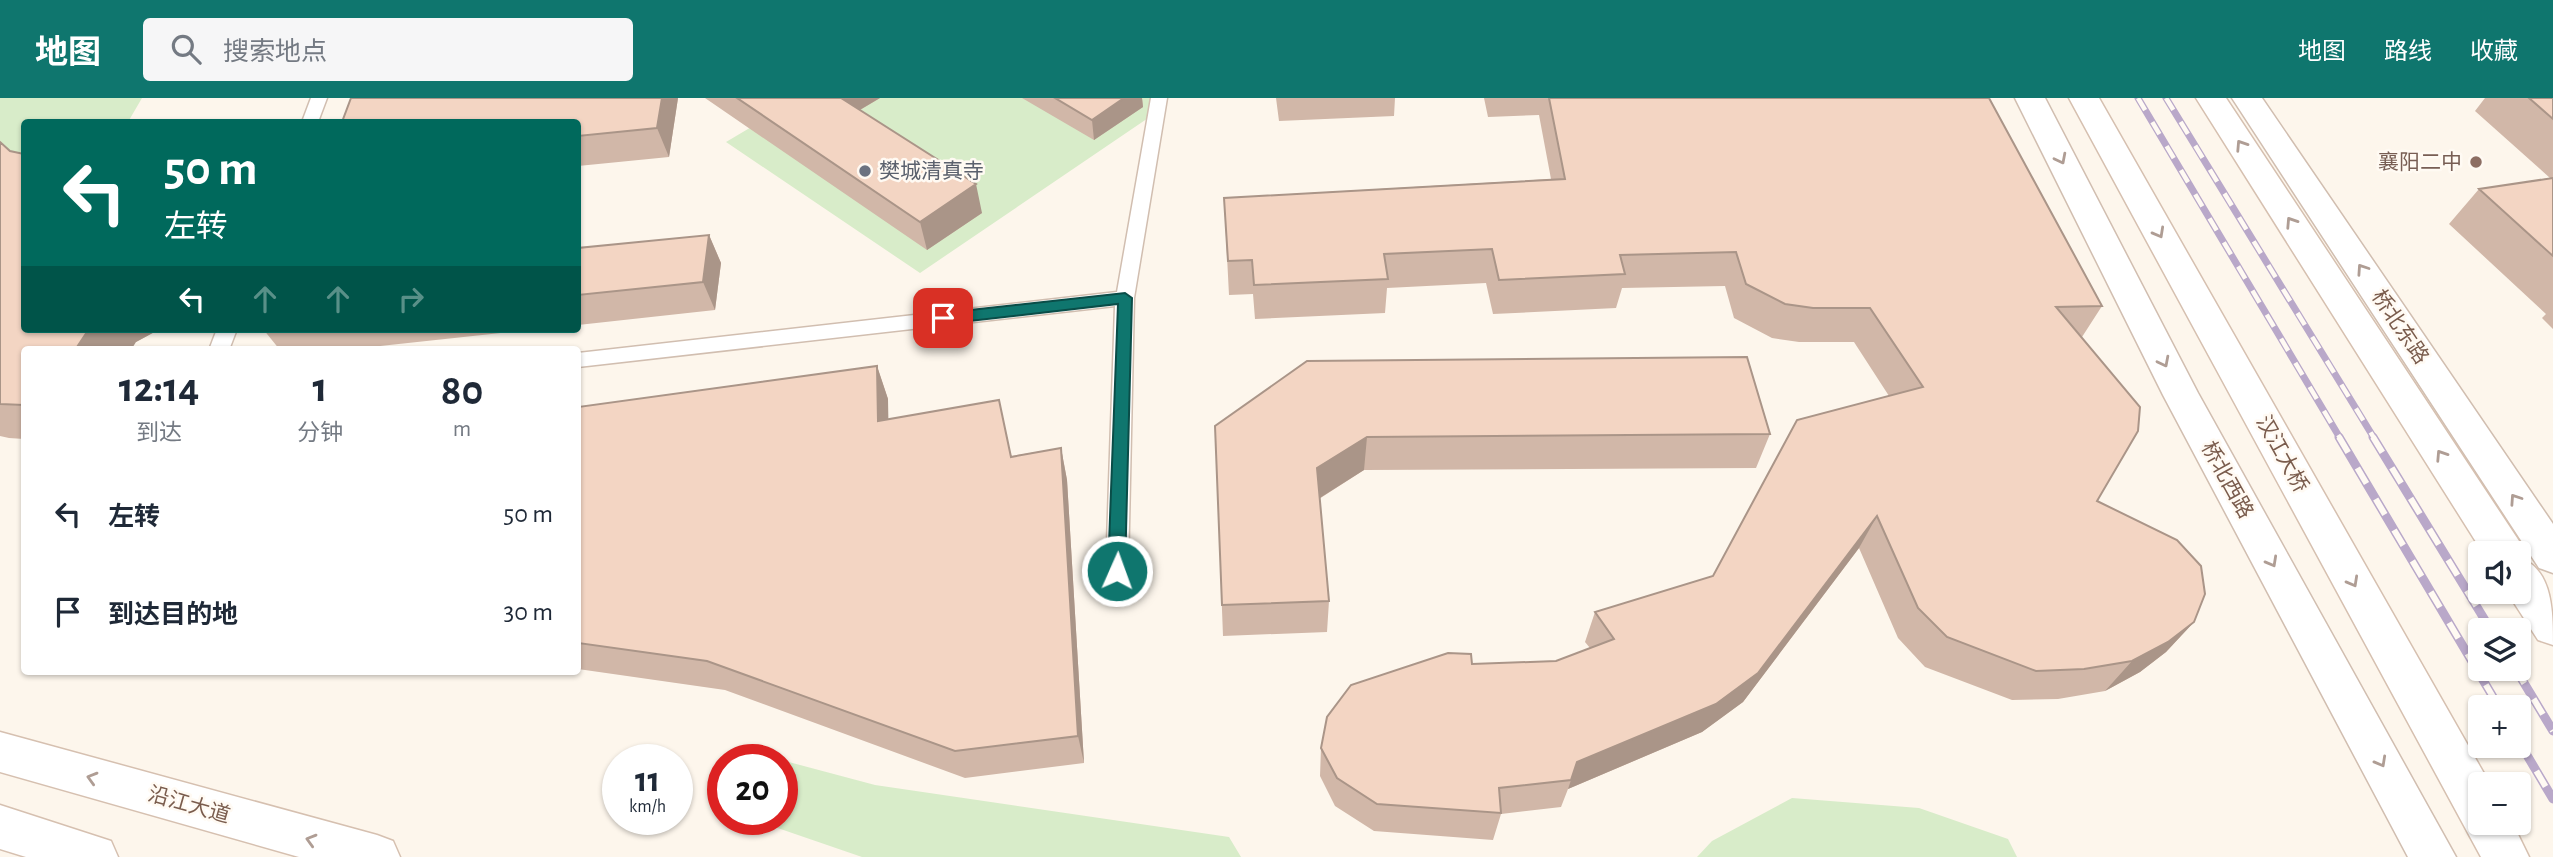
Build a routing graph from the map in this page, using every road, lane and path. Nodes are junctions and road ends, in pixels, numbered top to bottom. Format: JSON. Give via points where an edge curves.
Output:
{"nodes":[{"id":1,"x":319,"y":98,"type":"edge"},
{"id":2,"x":1159,"y":98,"type":"edge"},
{"id":3,"x":2030,"y":98,"type":"edge"},
{"id":4,"x":2084,"y":98,"type":"edge"},
{"id":5,"x":2211,"y":98,"type":"edge"},
{"id":6,"x":2247,"y":98,"type":"edge"},
{"id":7,"x":311,"y":119,"type":"edge"},
{"id":8,"x":1125,"y":298,"type":"junction"},
{"id":9,"x":581,"y":360,"type":"edge"},
{"id":10,"x":2497,"y":541,"type":"edge"},
{"id":11,"x":2553,"y":556,"type":"edge"},
{"id":12,"x":1117,"y":571,"type":"dead end"},
{"id":13,"x":2531,"y":594,"type":"edge"},
{"id":14,"x":2553,"y":627,"type":"edge"},
{"id":15,"x":0,"y":751,"type":"edge"},
{"id":16,"x":2468,"y":788,"type":"edge"},
{"id":17,"x":0,"y":827,"type":"edge"},
{"id":18,"x":2494,"y":835,"type":"edge"},
{"id":19,"x":96,"y":857,"type":"edge"},
{"id":20,"x":377,"y":857,"type":"edge"},
{"id":21,"x":2433,"y":857,"type":"edge"},
{"id":22,"x":2506,"y":857,"type":"edge"}],
"edges":[{"from":1,"to":7,"type":"lane"},
{"from":2,"to":8,"type":"lane"},
{"from":3,"to":21,"type":"main road","name":"桥北西路","one_way":true,"via":[[2181,395]]},
{"from":4,"to":16,"type":"main road","name":"汉江大桥","one_way":true},
{"from":10,"to":5,"type":"main road","one_way":true},
{"from":11,"to":6,"type":"main road","name":"桥北东路","one_way":true},
{"from":8,"to":9,"type":"lane"},
{"from":8,"to":12,"type":"lane"},
{"from":13,"to":14,"type":"main road"},
{"from":20,"to":15,"type":"main road","name":"沿江大道","one_way":true},
{"from":17,"to":19,"type":"main road"},
{"from":18,"to":22,"type":"main road"}]}
